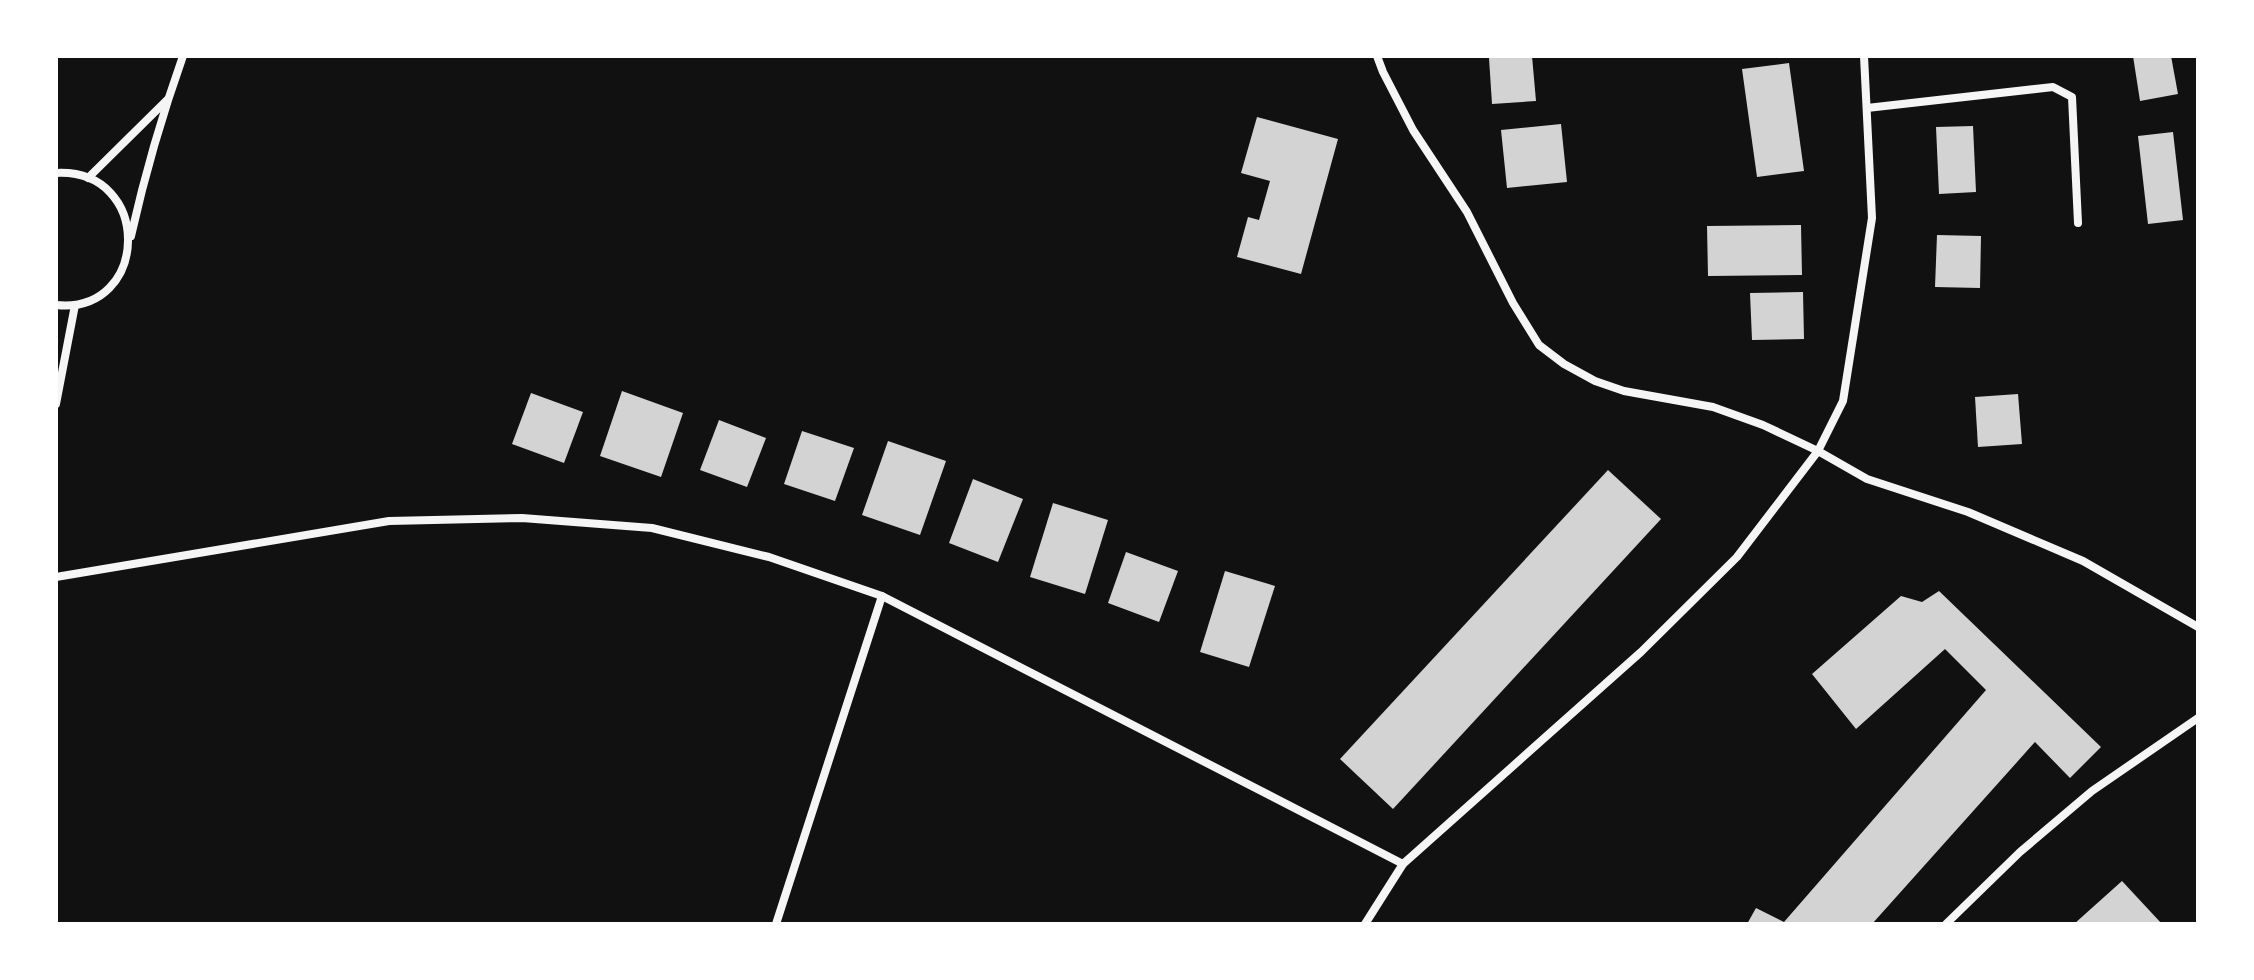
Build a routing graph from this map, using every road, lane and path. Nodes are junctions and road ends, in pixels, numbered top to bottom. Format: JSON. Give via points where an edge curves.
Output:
{"nodes":[{"id":1,"x":183,"y":56,"type":"edge"},
{"id":2,"x":1377,"y":56,"type":"edge"},
{"id":3,"x":1864,"y":56,"type":"edge"},
{"id":4,"x":167,"y":99,"type":"junction"},
{"id":5,"x":1867,"y":108,"type":"junction"},
{"id":6,"x":56,"y":173,"type":"edge"},
{"id":7,"x":88,"y":178,"type":"junction"},
{"id":8,"x":2078,"y":223,"type":"dead end"},
{"id":9,"x":130,"y":242,"type":"junction"},
{"id":10,"x":56,"y":305,"type":"edge"},
{"id":11,"x":75,"y":305,"type":"junction"},
{"id":12,"x":56,"y":404,"type":"edge"},
{"id":13,"x":1818,"y":451,"type":"junction"},
{"id":14,"x":56,"y":577,"type":"edge"},
{"id":15,"x":882,"y":596,"type":"junction"},
{"id":16,"x":2198,"y":627,"type":"edge"},
{"id":17,"x":2198,"y":718,"type":"edge"},
{"id":18,"x":1403,"y":864,"type":"junction"},
{"id":19,"x":776,"y":924,"type":"edge"},
{"id":20,"x":1365,"y":924,"type":"edge"},
{"id":21,"x":1946,"y":924,"type":"edge"}],
"edges":[{"from":1,"to":4,"type":"street"},
{"from":2,"to":13,"type":"street","via":[[1413,130],[1467,212],[1539,345],[1595,381],[1713,407]]},
{"from":3,"to":5,"type":"street"},
{"from":4,"to":7,"type":"street"},
{"from":4,"to":9,"type":"street"},
{"from":5,"to":8,"type":"street","via":[[2053,87],[2072,97]]},
{"from":5,"to":13,"type":"street","via":[[1872,218],[1843,401]]},
{"from":6,"to":7,"type":"street"},
{"from":7,"to":9,"type":"street","via":[[119,203]]},
{"from":9,"to":11,"type":"street","via":[[119,276],[107,290]]},
{"from":10,"to":11,"type":"street"},
{"from":11,"to":12,"type":"street"},
{"from":13,"to":16,"type":"street","via":[[1867,479],[1968,512],[2083,561]]},
{"from":13,"to":18,"type":"street","via":[[1737,557],[1641,652]]},
{"from":14,"to":15,"type":"street","via":[[389,521],[522,518],[652,528],[769,557]]},
{"from":15,"to":18,"type":"street"},
{"from":15,"to":19,"type":"street"},
{"from":17,"to":21,"type":"street","via":[[2092,791]]},
{"from":18,"to":20,"type":"street"}]}
